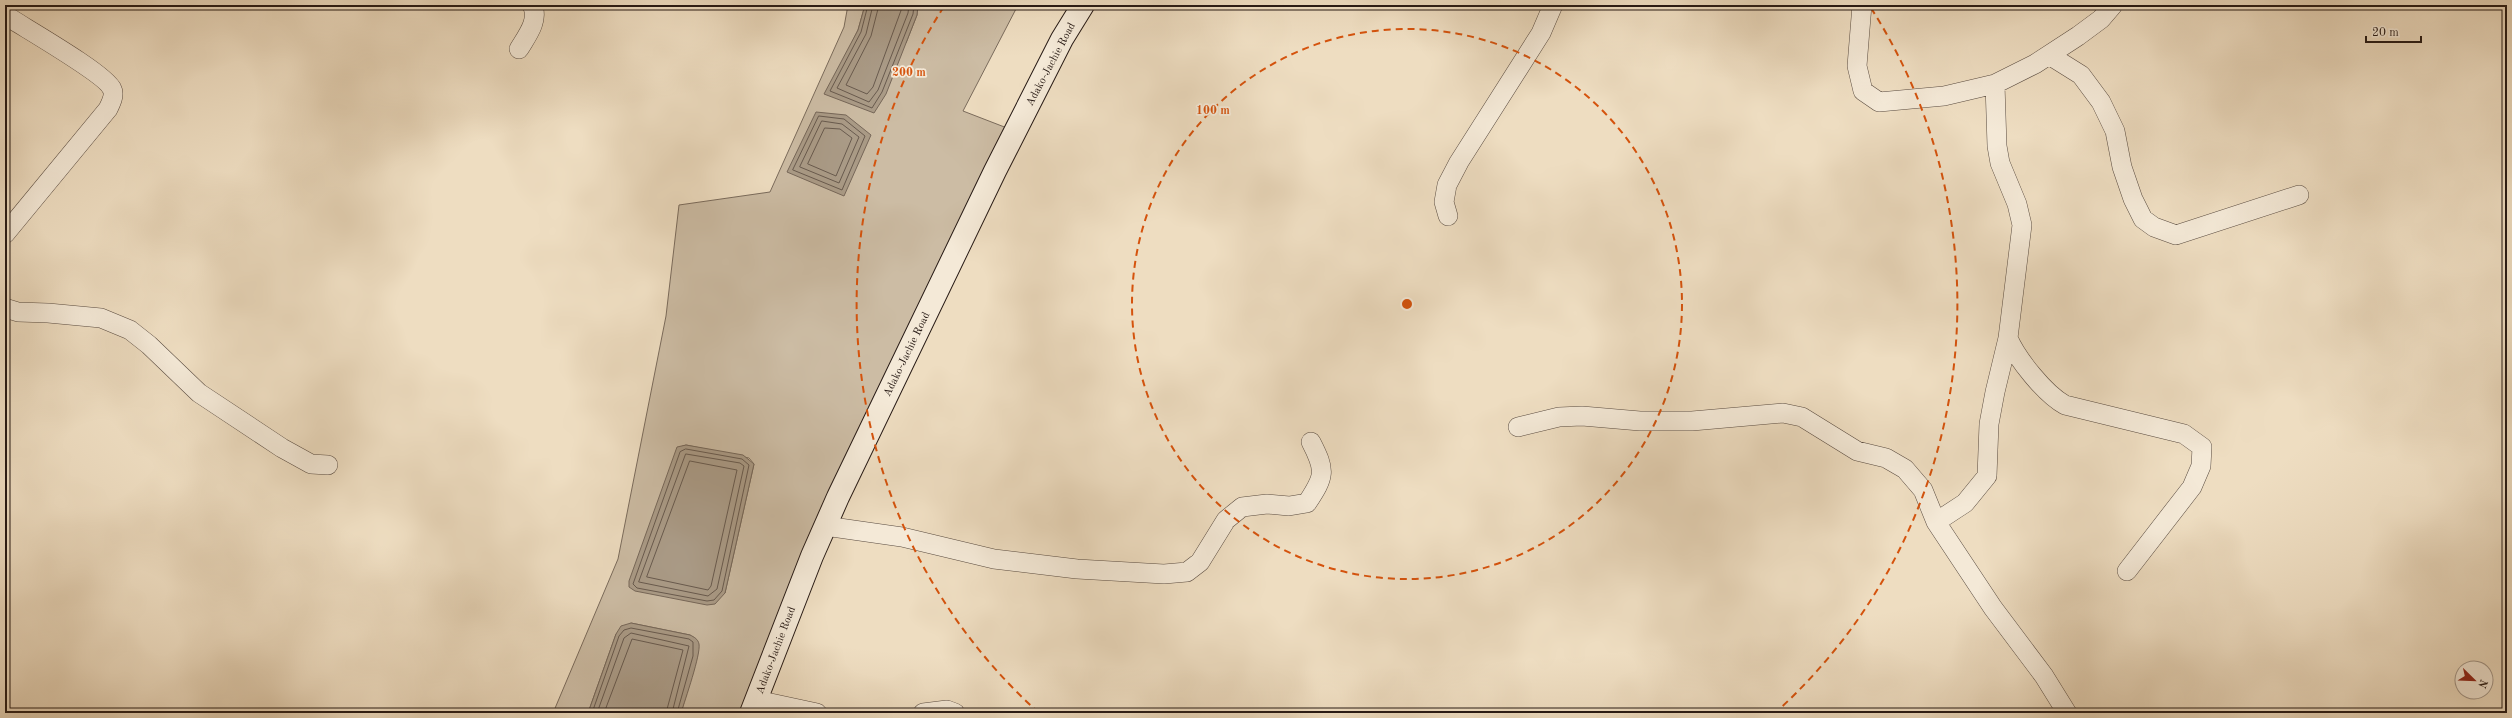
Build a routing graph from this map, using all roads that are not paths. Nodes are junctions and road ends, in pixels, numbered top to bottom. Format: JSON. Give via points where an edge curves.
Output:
{"nodes":[{"id":1,"x":532,"y":5,"type":"edge"},
{"id":2,"x":1083,"y":5,"type":"edge"},
{"id":3,"x":1553,"y":5,"type":"edge"},
{"id":4,"x":1862,"y":5,"type":"edge"},
{"id":5,"x":2113,"y":5,"type":"edge"},
{"id":6,"x":5,"y":15,"type":"edge"},
{"id":7,"x":519,"y":50,"type":"dead end"},
{"id":8,"x":2048,"y":55,"type":"junction"},
{"id":9,"x":1996,"y":84,"type":"junction"},
{"id":10,"x":2298,"y":195,"type":"dead end"},
{"id":11,"x":1448,"y":216,"type":"dead end"},
{"id":12,"x":5,"y":234,"type":"edge"},
{"id":13,"x":5,"y":308,"type":"edge"},
{"id":14,"x":2008,"y":338,"type":"junction"},
{"id":15,"x":1518,"y":427,"type":"dead end"},
{"id":16,"x":1311,"y":442,"type":"dead end"},
{"id":17,"x":328,"y":465,"type":"dead end"},
{"id":18,"x":1936,"y":522,"type":"junction"},
{"id":19,"x":825,"y":526,"type":"junction"},
{"id":20,"x":2127,"y":571,"type":"dead end"},
{"id":21,"x":753,"y":707,"type":"edge"},
{"id":22,"x":817,"y":713,"type":"edge"},
{"id":23,"x":923,"y":713,"type":"edge"},
{"id":24,"x":955,"y":713,"type":"edge"},
{"id":25,"x":2067,"y":713,"type":"edge"}],
"edges":[{"from":1,"to":7,"type":"street","via":[[532,26]]},
{"from":2,"to":19,"type":"street","name":"Adako-Jachie Road","via":[[1062,39],[995,171],[903,358]]},
{"from":3,"to":11,"type":"street","via":[[1541,33],[1447,185],[1444,202]]},
{"from":4,"to":9,"type":"street","via":[[1857,66],[1864,91],[1879,102],[1944,96]]},
{"from":5,"to":8,"type":"street","via":[[2101,19]]},
{"from":6,"to":12,"type":"street","via":[[94,71],[112,88],[113,93],[108,109]]},
{"from":8,"to":9,"type":"street"},
{"from":8,"to":10,"type":"street","via":[[2081,75],[2101,102],[2119,143],[2122,167],[2133,199],[2143,219],[2154,227],[2176,235]]},
{"from":9,"to":14,"type":"street","via":[[2000,163],[2017,204],[2022,225]]},
{"from":13,"to":17,"type":"street","via":[[18,312],[101,318],[130,330],[150,345],[204,397],[311,464]]},
{"from":14,"to":18,"type":"street","via":[[1989,424],[1987,476],[1965,503]]},
{"from":14,"to":20,"type":"street","via":[[2014,351],[2054,399],[2065,405],[2184,434],[2202,447],[2201,466],[2192,487]]},
{"from":15,"to":18,"type":"street","via":[[1559,417],[1692,421],[1783,412],[1802,417],[1856,451],[1886,458],[1904,469],[1923,490]]},
{"from":16,"to":19,"type":"street","via":[[1321,461],[1321,482],[1307,503],[1242,507],[1226,520],[1200,562],[1186,572],[1164,574],[1038,566],[977,556],[902,537]]},
{"from":18,"to":25,"type":"street"},
{"from":19,"to":21,"type":"street","name":"Adako-Jachie Road"},
{"from":21,"to":22,"type":"street"},
{"from":23,"to":24,"type":"street","via":[[947,710]]}]}
